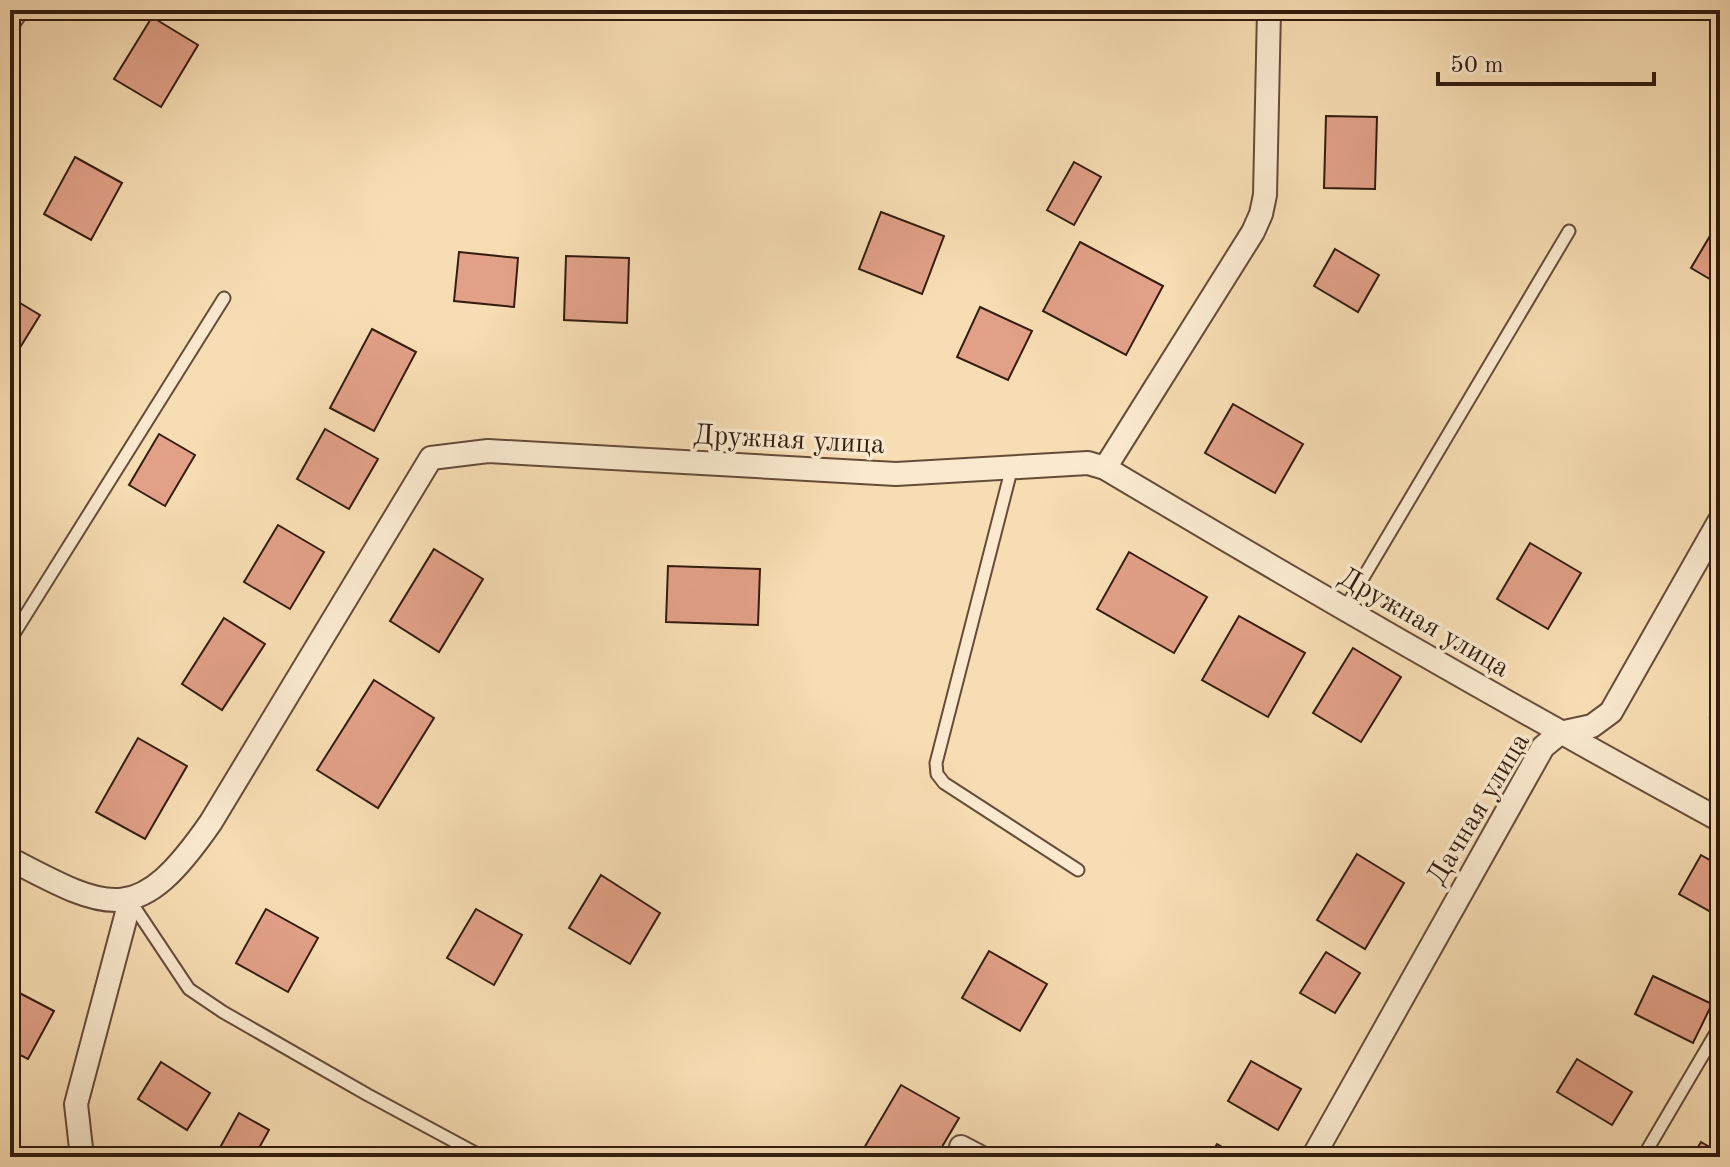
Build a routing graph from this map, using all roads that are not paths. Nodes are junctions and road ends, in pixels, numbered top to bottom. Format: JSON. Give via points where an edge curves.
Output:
{"nodes":[{"id":1,"x":17,"y":10,"type":"edge"},
{"id":2,"x":1269,"y":10,"type":"edge"},
{"id":3,"x":10,"y":20,"type":"edge"},
{"id":4,"x":1569,"y":231,"type":"dead end"},
{"id":5,"x":224,"y":298,"type":"dead end"},
{"id":6,"x":1013,"y":466,"type":"junction"},
{"id":7,"x":1105,"y":468,"type":"junction"},
{"id":8,"x":1720,"y":520,"type":"edge"},
{"id":9,"x":1344,"y":610,"type":"junction"},
{"id":10,"x":10,"y":640,"type":"edge"},
{"id":11,"x":1560,"y":733,"type":"junction"},
{"id":12,"x":1720,"y":820,"type":"edge"},
{"id":13,"x":10,"y":859,"type":"edge"},
{"id":14,"x":1078,"y":870,"type":"dead end"},
{"id":15,"x":130,"y":901,"type":"junction"},
{"id":16,"x":1720,"y":1026,"type":"edge"},
{"id":17,"x":82,"y":1157,"type":"edge"},
{"id":18,"x":483,"y":1157,"type":"edge"},
{"id":19,"x":1313,"y":1157,"type":"edge"},
{"id":20,"x":1643,"y":1157,"type":"edge"}],
"edges":[{"from":1,"to":3,"type":"street"},
{"from":2,"to":7,"type":"street","via":[[1261,214]]},
{"from":4,"to":9,"type":"lane"},
{"from":5,"to":10,"type":"lane"},
{"from":6,"to":7,"type":"street","name":"Дружная улица","via":[[1078,462]]},
{"from":6,"to":14,"type":"lane","via":[[937,774]]},
{"from":6,"to":15,"type":"street","name":"Дружная улица","via":[[896,474],[488,451],[431,458],[211,822],[187,857],[157,886]]},
{"from":7,"to":9,"type":"street","name":"Дружная улица"},
{"from":8,"to":11,"type":"street","name":"Дачная улица","via":[[1611,712],[1592,726]]},
{"from":9,"to":11,"type":"street","name":"Дружная улица"},
{"from":11,"to":12,"type":"street","name":"Дружная улица"},
{"from":11,"to":19,"type":"street","name":"Дачная улица","via":[[1543,747]]},
{"from":13,"to":15,"type":"street","via":[[68,890],[103,901]]},
{"from":15,"to":17,"type":"street","via":[[76,1104]]},
{"from":15,"to":18,"type":"lane","via":[[189,989]]},
{"from":16,"to":20,"type":"lane"}]}
